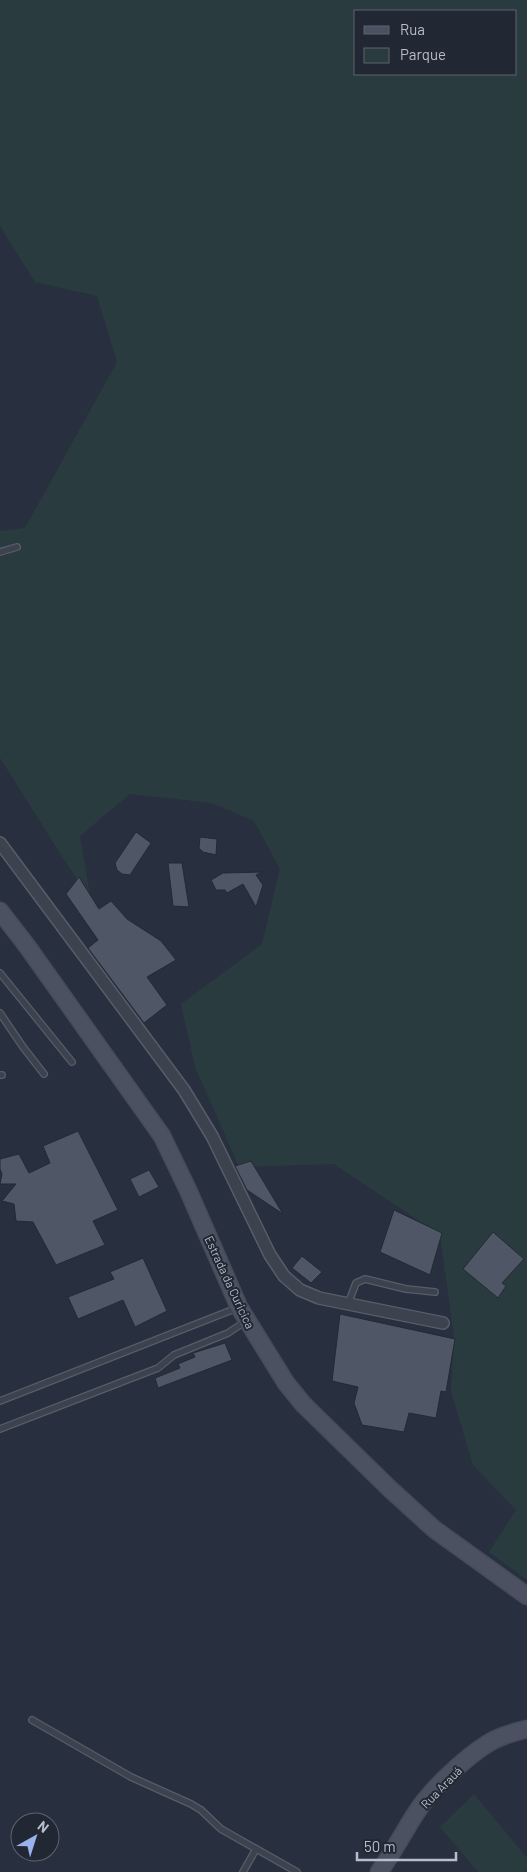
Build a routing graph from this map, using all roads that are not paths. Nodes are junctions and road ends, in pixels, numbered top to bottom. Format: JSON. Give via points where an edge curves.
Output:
{"nodes":[{"id":1,"x":17,"y":547,"type":"dead end"},
{"id":2,"x":0,"y":552,"type":"edge"},
{"id":3,"x":0,"y":843,"type":"edge"},
{"id":4,"x":0,"y":911,"type":"edge"},
{"id":5,"x":0,"y":973,"type":"edge"},
{"id":6,"x":0,"y":1013,"type":"edge"},
{"id":7,"x":72,"y":1062,"type":"dead end"},
{"id":8,"x":44,"y":1074,"type":"dead end"},
{"id":9,"x":436,"y":1292,"type":"dead end"},
{"id":10,"x":348,"y":1304,"type":"junction"},
{"id":11,"x":243,"y":1314,"type":"junction"},
{"id":12,"x":443,"y":1323,"type":"dead end"},
{"id":13,"x":0,"y":1401,"type":"edge"},
{"id":14,"x":0,"y":1429,"type":"edge"},
{"id":15,"x":527,"y":1596,"type":"edge"},
{"id":16,"x":32,"y":1720,"type":"dead end"},
{"id":17,"x":527,"y":1729,"type":"edge"},
{"id":18,"x":256,"y":1849,"type":"junction"},
{"id":19,"x":243,"y":1872,"type":"edge"},
{"id":20,"x":297,"y":1872,"type":"edge"},
{"id":21,"x":380,"y":1872,"type":"edge"}],
"edges":[{"from":1,"to":2,"type":"lane"},
{"from":3,"to":10,"type":"street","via":[[184,1090],[212,1136],[270,1255],[284,1276],[300,1290]]},
{"from":4,"to":11,"type":"street","name":"Estrada da Curicica","via":[[162,1136]]},
{"from":5,"to":7,"type":"lane"},
{"from":6,"to":8,"type":"lane"},
{"from":9,"to":10,"type":"lane","via":[[365,1279],[356,1283]]},
{"from":10,"to":12,"type":"street"},
{"from":11,"to":13,"type":"lane"},
{"from":11,"to":14,"type":"lane","via":[[228,1333],[174,1355],[158,1368]]},
{"from":11,"to":15,"type":"street","name":"Estrada da Curicica","via":[[303,1404],[434,1529]]},
{"from":16,"to":18,"type":"lane","via":[[131,1777],[191,1804],[221,1829]]},
{"from":17,"to":21,"type":"street","name":"Rua Arauá","via":[[488,1744],[438,1786],[416,1812]]},
{"from":18,"to":19,"type":"lane"},
{"from":18,"to":20,"type":"lane"}]}
